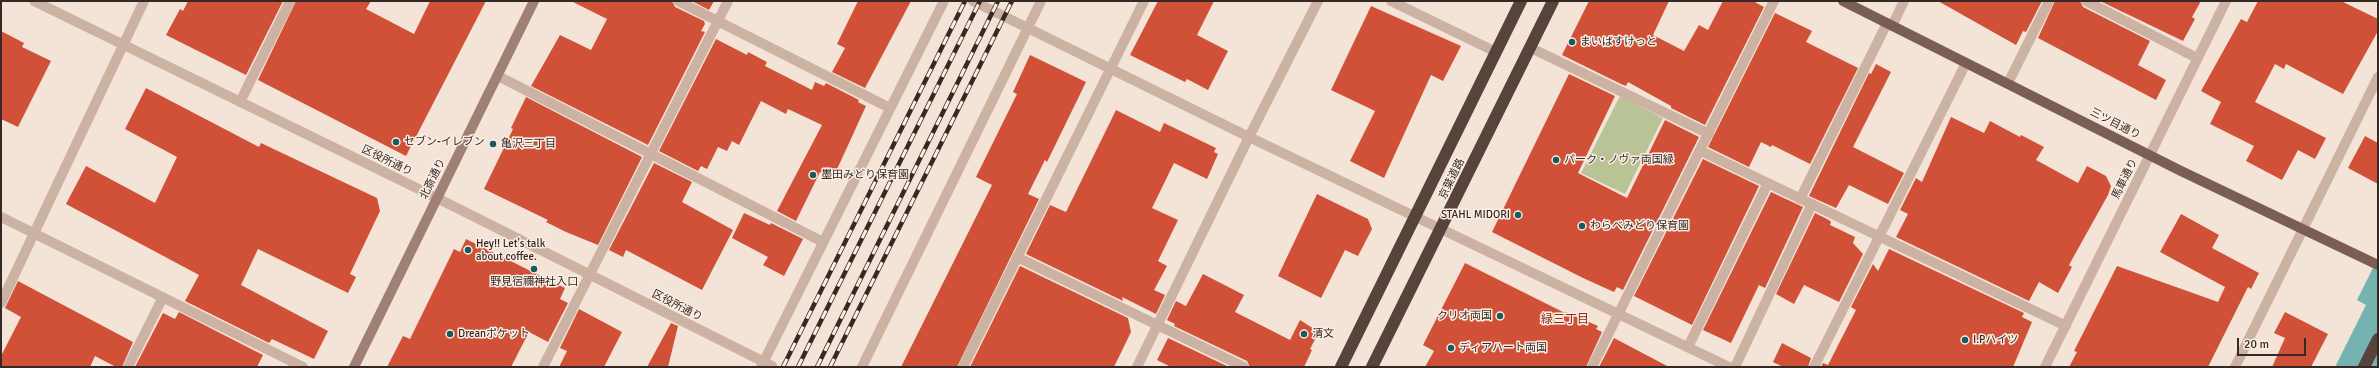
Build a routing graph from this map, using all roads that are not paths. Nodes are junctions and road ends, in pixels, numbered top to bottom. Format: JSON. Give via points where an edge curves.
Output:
{"nodes":[{"id":1,"x":34,"y":1,"type":"edge"},
{"id":2,"x":144,"y":1,"type":"edge"},
{"id":3,"x":290,"y":1,"type":"edge"},
{"id":4,"x":534,"y":1,"type":"edge"},
{"id":5,"x":678,"y":1,"type":"edge"},
{"id":6,"x":728,"y":1,"type":"edge"},
{"id":7,"x":944,"y":1,"type":"edge"},
{"id":8,"x":973,"y":1,"type":"edge"},
{"id":9,"x":1041,"y":1,"type":"edge"},
{"id":10,"x":1144,"y":1,"type":"edge"},
{"id":11,"x":1318,"y":1,"type":"edge"},
{"id":12,"x":1391,"y":1,"type":"edge"},
{"id":13,"x":1521,"y":1,"type":"edge"},
{"id":14,"x":1553,"y":1,"type":"edge"},
{"id":15,"x":1774,"y":1,"type":"edge"},
{"id":16,"x":1843,"y":1,"type":"edge"},
{"id":17,"x":1904,"y":1,"type":"edge"},
{"id":18,"x":2049,"y":1,"type":"edge"},
{"id":19,"x":2086,"y":1,"type":"edge"},
{"id":20,"x":2226,"y":1,"type":"edge"},
{"id":21,"x":718,"y":21,"type":"junction"},
{"id":22,"x":1889,"y":24,"type":"junction"},
{"id":23,"x":1028,"y":28,"type":"junction"},
{"id":24,"x":124,"y":45,"type":"junction"},
{"id":25,"x":1531,"y":48,"type":"junction"},
{"id":26,"x":1496,"y":52,"type":"junction"},
{"id":27,"x":2197,"y":58,"type":"junction"},
{"id":28,"x":1966,"y":63,"type":"junction"},
{"id":29,"x":1111,"y":69,"type":"junction"},
{"id":30,"x":498,"y":76,"type":"junction"},
{"id":31,"x":2378,"y":77,"type":"edge"},
{"id":32,"x":2008,"y":83,"type":"junction"},
{"id":33,"x":240,"y":102,"type":"junction"},
{"id":34,"x":890,"y":108,"type":"junction"},
{"id":35,"x":1709,"y":134,"type":"junction"},
{"id":36,"x":1249,"y":137,"type":"junction"},
{"id":37,"x":1701,"y":151,"type":"junction"},
{"id":38,"x":651,"y":153,"type":"junction"},
{"id":39,"x":2150,"y":156,"type":"junction"},
{"id":40,"x":1768,"y":183,"type":"junction"},
{"id":41,"x":437,"y":198,"type":"junction"},
{"id":42,"x":1800,"y":199,"type":"junction"},
{"id":43,"x":1812,"y":204,"type":"junction"},
{"id":44,"x":1416,"y":216,"type":"junction"},
{"id":45,"x":1,"y":218,"type":"edge"},
{"id":46,"x":1442,"y":228,"type":"junction"},
{"id":47,"x":2302,"y":230,"type":"junction"},
{"id":48,"x":35,"y":234,"type":"junction"},
{"id":49,"x":1880,"y":237,"type":"junction"},
{"id":50,"x":824,"y":242,"type":"junction"},
{"id":51,"x":1017,"y":257,"type":"junction"},
{"id":52,"x":2378,"y":265,"type":"edge"},
{"id":53,"x":590,"y":276,"type":"junction"},
{"id":54,"x":163,"y":297,"type":"junction"},
{"id":55,"x":1,"y":303,"type":"edge"},
{"id":56,"x":1618,"y":314,"type":"junction"},
{"id":57,"x":1157,"y":325,"type":"junction"},
{"id":58,"x":2066,"y":326,"type":"junction"},
{"id":59,"x":2378,"y":339,"type":"edge"},
{"id":60,"x":1688,"y":348,"type":"junction"},
{"id":61,"x":765,"y":365,"type":"edge"},
{"id":62,"x":128,"y":367,"type":"edge"},
{"id":63,"x":303,"y":367,"type":"edge"},
{"id":64,"x":354,"y":367,"type":"edge"},
{"id":65,"x":543,"y":367,"type":"edge"},
{"id":66,"x":862,"y":367,"type":"edge"},
{"id":67,"x":963,"y":367,"type":"edge"},
{"id":68,"x":1137,"y":367,"type":"edge"},
{"id":69,"x":1244,"y":367,"type":"edge"},
{"id":70,"x":1341,"y":367,"type":"edge"},
{"id":71,"x":1372,"y":367,"type":"edge"},
{"id":72,"x":1592,"y":367,"type":"edge"},
{"id":73,"x":1729,"y":367,"type":"edge"},
{"id":74,"x":1734,"y":367,"type":"edge"},
{"id":75,"x":1814,"y":367,"type":"edge"},
{"id":76,"x":2045,"y":367,"type":"edge"},
{"id":77,"x":2235,"y":367,"type":"edge"},
{"id":78,"x":2364,"y":367,"type":"edge"}],
"edges":[{"from":1,"to":24,"type":"street","name":"区役所通り"},
{"from":2,"to":24,"type":"street"},
{"from":3,"to":33,"type":"street"},
{"from":4,"to":30,"type":"street","name":"北斎通り"},
{"from":5,"to":21,"type":"street"},
{"from":6,"to":21,"type":"street"},
{"from":7,"to":34,"type":"street"},
{"from":8,"to":23,"type":"street"},
{"from":9,"to":23,"type":"street"},
{"from":10,"to":29,"type":"street"},
{"from":11,"to":36,"type":"street"},
{"from":12,"to":26,"type":"street"},
{"from":13,"to":26,"type":"highway","name":"京葉道路"},
{"from":14,"to":25,"type":"highway","name":"京葉道路"},
{"from":15,"to":35,"type":"street"},
{"from":16,"to":22,"type":"main road","name":"三ツ目通り"},
{"from":17,"to":22,"type":"street"},
{"from":18,"to":32,"type":"street"},
{"from":19,"to":27,"type":"street"},
{"from":20,"to":27,"type":"street","name":"馬車通り"},
{"from":21,"to":34,"type":"street"},
{"from":21,"to":38,"type":"street"},
{"from":22,"to":28,"type":"main road","name":"三ツ目通り"},
{"from":22,"to":42,"type":"street"},
{"from":23,"to":29,"type":"street"},
{"from":23,"to":66,"type":"street"},
{"from":24,"to":33,"type":"street","name":"区役所通り"},
{"from":24,"to":48,"type":"street"},
{"from":25,"to":35,"type":"street"},
{"from":25,"to":46,"type":"highway","name":"京葉道路"},
{"from":26,"to":44,"type":"highway","name":"京葉道路"},
{"from":27,"to":39,"type":"street","name":"馬車通り"},
{"from":28,"to":32,"type":"main road","name":"三ツ目通り"},
{"from":28,"to":49,"type":"street"},
{"from":29,"to":36,"type":"street"},
{"from":29,"to":51,"type":"street"},
{"from":30,"to":38,"type":"street"},
{"from":30,"to":41,"type":"street","name":"北斎通り"},
{"from":31,"to":47,"type":"street"},
{"from":32,"to":39,"type":"main road","name":"三ツ目通り"},
{"from":33,"to":41,"type":"street","name":"区役所通り"},
{"from":34,"to":50,"type":"street"},
{"from":35,"to":37,"type":"street"},
{"from":36,"to":44,"type":"street"},
{"from":36,"to":57,"type":"street"},
{"from":37,"to":40,"type":"street"},
{"from":37,"to":56,"type":"street"},
{"from":38,"to":50,"type":"street"},
{"from":38,"to":53,"type":"street"},
{"from":39,"to":47,"type":"main road","name":"三ツ目通り"},
{"from":39,"to":58,"type":"street","name":"馬車通り"},
{"from":40,"to":42,"type":"street"},
{"from":40,"to":60,"type":"street"},
{"from":41,"to":53,"type":"street","name":"区役所通り"},
{"from":41,"to":64,"type":"street","name":"北斎通り"},
{"from":42,"to":43,"type":"street"},
{"from":43,"to":49,"type":"street"},
{"from":43,"to":74,"type":"street"},
{"from":44,"to":46,"type":"street"},
{"from":44,"to":70,"type":"highway","name":"京葉道路"},
{"from":45,"to":48,"type":"street"},
{"from":46,"to":56,"type":"street"},
{"from":46,"to":71,"type":"highway","name":"京葉道路"},
{"from":47,"to":52,"type":"main road","name":"三ツ目通り"},
{"from":47,"to":77,"type":"street"},
{"from":48,"to":54,"type":"street"},
{"from":48,"to":55,"type":"street"},
{"from":49,"to":58,"type":"street"},
{"from":49,"to":75,"type":"street"},
{"from":50,"to":61,"type":"street"},
{"from":51,"to":57,"type":"street"},
{"from":51,"to":67,"type":"street"},
{"from":53,"to":61,"type":"street","name":"区役所通り"},
{"from":53,"to":65,"type":"street"},
{"from":54,"to":62,"type":"street"},
{"from":54,"to":63,"type":"street"},
{"from":56,"to":60,"type":"street"},
{"from":56,"to":72,"type":"street"},
{"from":57,"to":68,"type":"street"},
{"from":57,"to":69,"type":"street"},
{"from":58,"to":76,"type":"street","name":"馬車通り"},
{"from":59,"to":78,"type":"highway"},
{"from":60,"to":73,"type":"street"}]}
